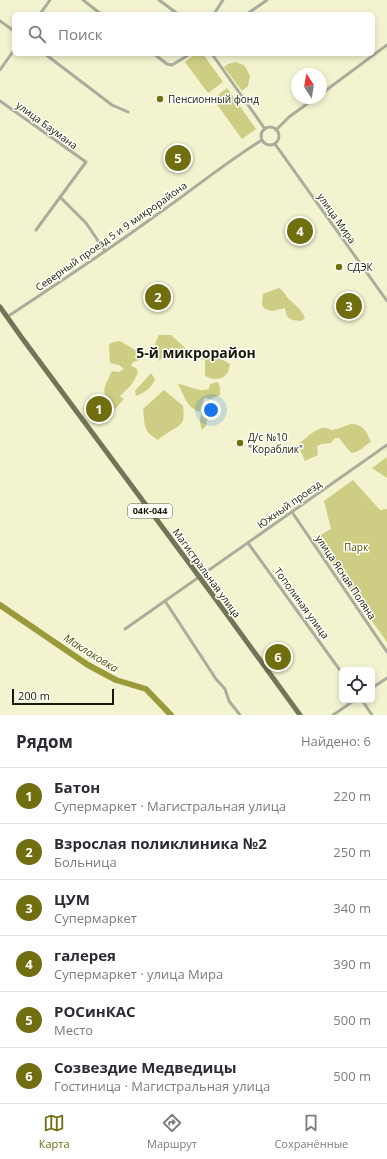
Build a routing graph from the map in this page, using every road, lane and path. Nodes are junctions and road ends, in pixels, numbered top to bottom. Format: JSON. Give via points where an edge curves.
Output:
{"nodes":[{"id":1,"x":50,"y":0,"type":"edge"},
{"id":2,"x":83,"y":0,"type":"edge"},
{"id":3,"x":159,"y":0,"type":"edge"},
{"id":4,"x":267,"y":0,"type":"edge"},
{"id":5,"x":221,"y":1,"type":"edge"},
{"id":6,"x":41,"y":12,"type":"edge"},
{"id":7,"x":98,"y":12,"type":"edge"},
{"id":8,"x":175,"y":12,"type":"edge"},
{"id":9,"x":215,"y":12,"type":"edge"},
{"id":10,"x":250,"y":12,"type":"edge"},
{"id":11,"x":0,"y":21,"type":"edge"},
{"id":12,"x":12,"y":30,"type":"edge"},
{"id":13,"x":387,"y":46,"type":"edge"},
{"id":14,"x":12,"y":53,"type":"edge"},
{"id":15,"x":375,"y":55,"type":"edge"},
{"id":16,"x":48,"y":56,"type":"edge"},
{"id":17,"x":157,"y":56,"type":"edge"},
{"id":18,"x":187,"y":56,"type":"edge"},
{"id":19,"x":213,"y":56,"type":"edge"},
{"id":20,"x":373,"y":56,"type":"edge"},
{"id":21,"x":0,"y":70,"type":"edge"},
{"id":22,"x":327,"y":90,"type":"edge"},
{"id":23,"x":0,"y":101,"type":"edge"},
{"id":24,"x":307,"y":104,"type":"edge"},
{"id":25,"x":128,"y":112,"type":"dead end"},
{"id":26,"x":265,"y":129,"type":"junction"},
{"id":27,"x":276,"y":130,"type":"junction"},
{"id":28,"x":262,"y":140,"type":"junction"},
{"id":29,"x":275,"y":144,"type":"junction"},
{"id":30,"x":60,"y":198,"type":"junction"},
{"id":31,"x":36,"y":230,"type":"dead end"},
{"id":32,"x":105,"y":251,"type":"junction"},
{"id":33,"x":387,"y":301,"type":"edge"},
{"id":34,"x":0,"y":307,"type":"edge"},
{"id":35,"x":7,"y":317,"type":"junction"},
{"id":36,"x":387,"y":445,"type":"edge"},
{"id":37,"x":292,"y":512,"type":"junction"},
{"id":38,"x":248,"y":542,"type":"junction"},
{"id":39,"x":200,"y":577,"type":"junction"},
{"id":40,"x":165,"y":601,"type":"junction"},
{"id":41,"x":125,"y":629,"type":"dead end"},
{"id":42,"x":387,"y":652,"type":"edge"},
{"id":43,"x":339,"y":669,"type":"edge"},
{"id":44,"x":387,"y":678,"type":"edge"},
{"id":45,"x":375,"y":686,"type":"edge"},
{"id":46,"x":351,"y":703,"type":"edge"},
{"id":47,"x":364,"y":703,"type":"edge"},
{"id":48,"x":240,"y":715,"type":"edge"},
{"id":49,"x":300,"y":715,"type":"edge"},
{"id":50,"x":333,"y":715,"type":"edge"},
{"id":51,"x":372,"y":715,"type":"edge"}],
"edges":[{"from":1,"to":6,"type":"street"},
{"from":2,"to":7,"type":"street"},
{"from":3,"to":8,"type":"street"},
{"from":4,"to":10,"type":"street"},
{"from":5,"to":9,"type":"street"},
{"from":11,"to":12,"type":"street"},
{"from":13,"to":15,"type":"street"},
{"from":14,"to":21,"type":"street"},
{"from":16,"to":25,"type":"street","via":[[112,105]]},
{"from":17,"to":18,"type":"street","via":[[172,65]]},
{"from":19,"to":26,"type":"street"},
{"from":20,"to":22,"type":"street"},
{"from":23,"to":30,"type":"street","name":"улица Баумана","via":[[86,162]]},
{"from":24,"to":27,"type":"street"},
{"from":26,"to":27,"type":"street"},
{"from":26,"to":28,"type":"street","via":[[261,134]]},
{"from":27,"to":29,"type":"street","via":[[278,138]]},
{"from":28,"to":29,"type":"street","via":[[267,145]]},
{"from":28,"to":32,"type":"street","name":"Северный проезд 5 и 9 микрорайона"},
{"from":29,"to":33,"type":"street","name":"улица Мира"},
{"from":30,"to":31,"type":"street"},
{"from":30,"to":32,"type":"street","via":[[86,223]]},
{"from":32,"to":35,"type":"street","name":"Северный проезд 5 и 9 микрорайона"},
{"from":34,"to":35,"type":"main road","name":"Магистральная улица","number":"04К-044"},
{"from":35,"to":39,"type":"main road","name":"Магистральная улица","number":"04К-044"},
{"from":36,"to":37,"type":"street","name":"Южный проезд"},
{"from":37,"to":38,"type":"street","name":"Южный проезд"},
{"from":37,"to":42,"type":"street","name":"улица Ясная Поляна"},
{"from":38,"to":39,"type":"street","name":"Южный проезд"},
{"from":38,"to":43,"type":"street","name":"Тополиная улица"},
{"from":39,"to":40,"type":"street","name":"Южный проезд"},
{"from":39,"to":49,"type":"main road","name":"Магистральная улица","number":"04К-044"},
{"from":40,"to":41,"type":"street","name":"Южный проезд"},
{"from":40,"to":48,"type":"street"},
{"from":44,"to":45,"type":"street"},
{"from":46,"to":50,"type":"street"},
{"from":47,"to":51,"type":"street"}]}
